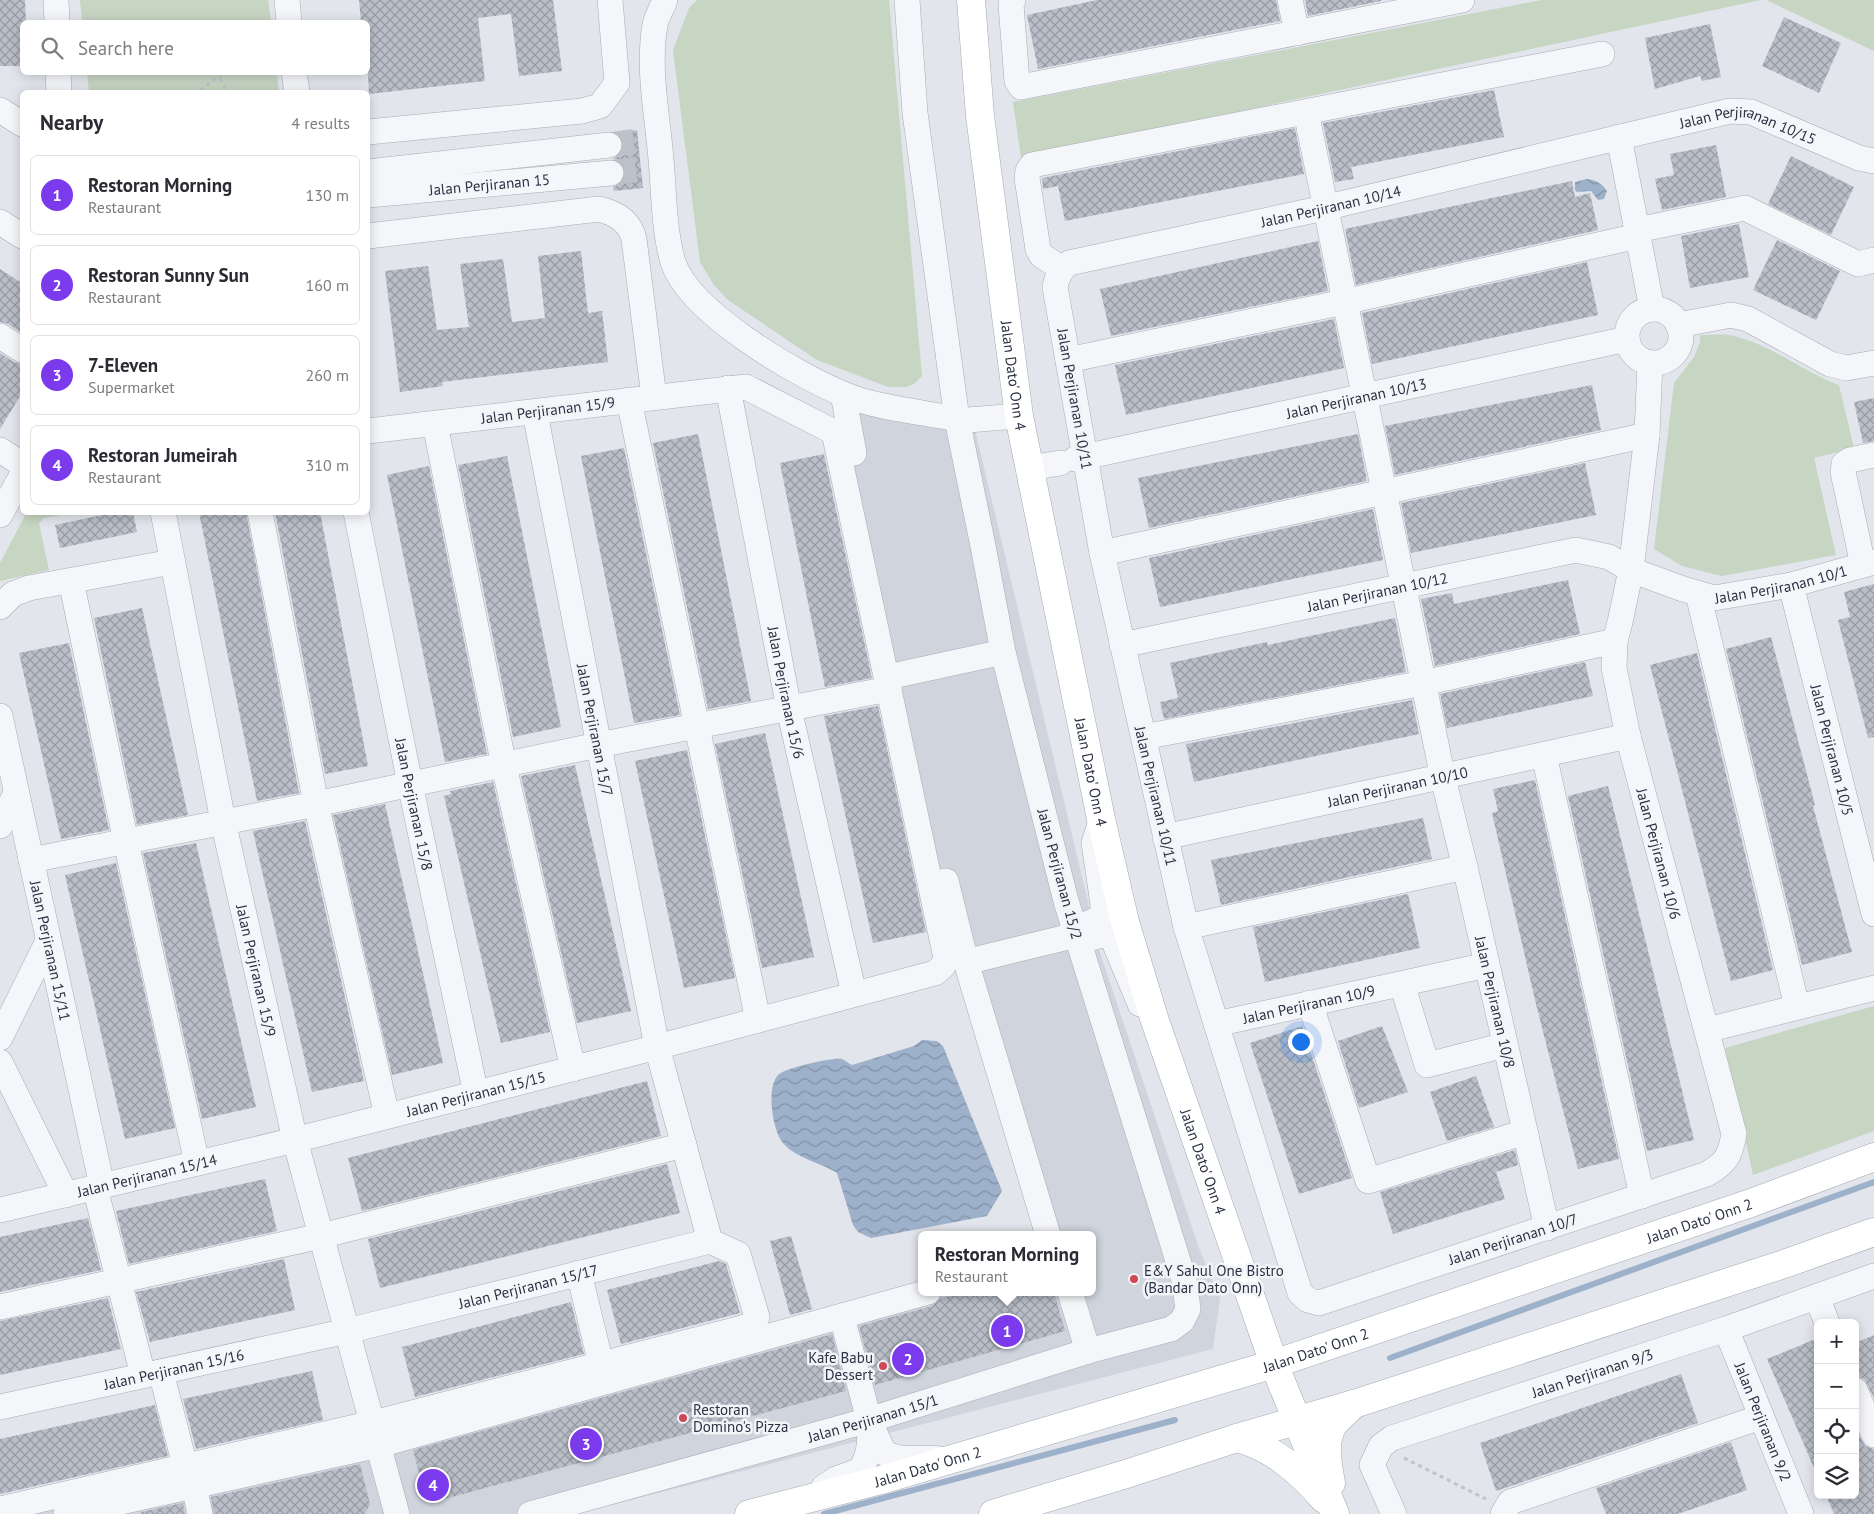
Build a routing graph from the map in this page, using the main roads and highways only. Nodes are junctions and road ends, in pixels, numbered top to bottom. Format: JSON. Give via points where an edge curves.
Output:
{"nodes":[{"id":1,"x":971,"y":0,"type":"edge"},
{"id":2,"x":1874,"y":1157,"type":"edge"},
{"id":3,"x":1874,"y":1232,"type":"edge"},
{"id":4,"x":1274,"y":1364,"type":"junction"},
{"id":5,"x":1354,"y":1404,"type":"junction"},
{"id":6,"x":1296,"y":1420,"type":"junction"},
{"id":7,"x":1237,"y":1438,"type":"junction"},
{"id":8,"x":1334,"y":1512,"type":"edge"},
{"id":9,"x":749,"y":1514,"type":"edge"},
{"id":10,"x":993,"y":1514,"type":"edge"}],
"edges":[{"from":1,"to":4,"type":"main road","name":"Jalan Dato' Onn 4","via":[[980,116],[1018,416],[1101,819],[1125,922],[1155,1021]]},
{"from":2,"to":4,"type":"main road","name":"Jalan Dato' Onn 2","via":[[1751,1203]]},
{"from":3,"to":5,"type":"main road"},
{"from":4,"to":6,"type":"main road","name":"Jalan Dato' Onn 4"},
{"from":4,"to":9,"type":"main road","name":"Jalan Dato' Onn 2","via":[[949,1460]]},
{"from":5,"to":6,"type":"main road"},
{"from":5,"to":8,"type":"main road","via":[[1332,1426],[1328,1442]]},
{"from":6,"to":7,"type":"main road"},
{"from":6,"to":8,"type":"main road","name":"Jalan Dato' Onn 4"},
{"from":7,"to":8,"type":"main road","via":[[1264,1447],[1286,1463]]},
{"from":7,"to":10,"type":"main road"}]}
